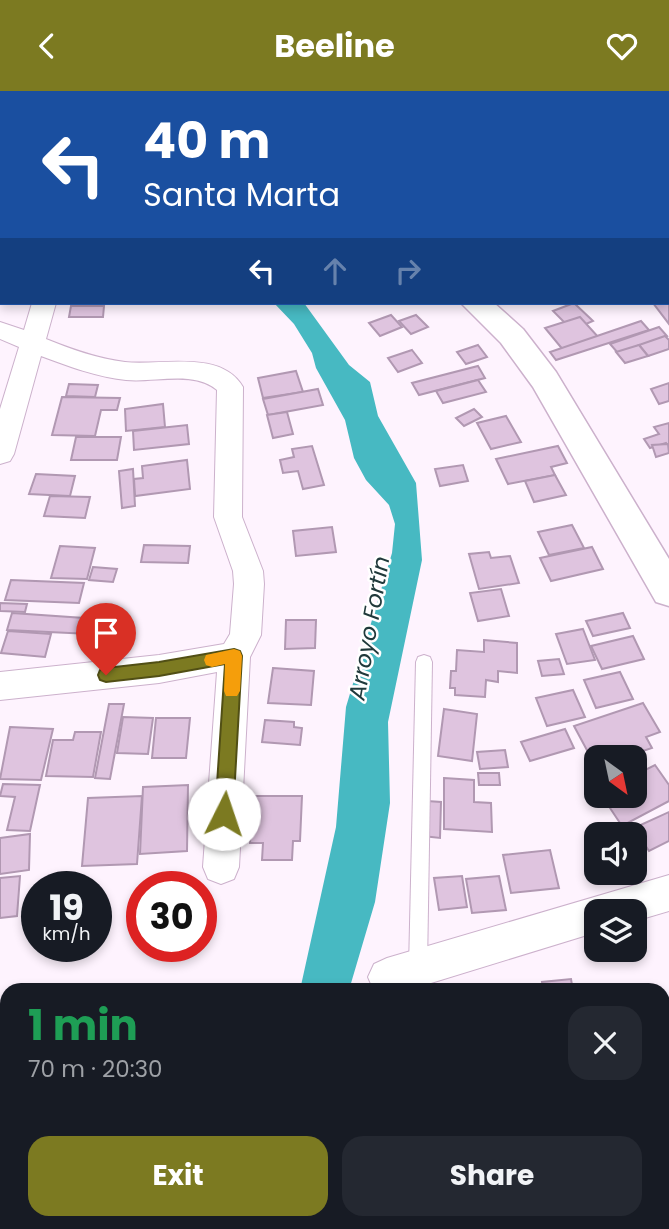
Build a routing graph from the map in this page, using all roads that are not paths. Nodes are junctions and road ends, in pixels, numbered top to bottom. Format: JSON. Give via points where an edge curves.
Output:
{"nodes":[{"id":1,"x":43,"y":305,"type":"edge"},
{"id":2,"x":478,"y":305,"type":"edge"},
{"id":3,"x":0,"y":330,"type":"edge"},
{"id":4,"x":33,"y":342,"type":"junction"},
{"id":5,"x":0,"y":454,"type":"edge"},
{"id":6,"x":669,"y":591,"type":"edge"},
{"id":7,"x":234,"y":656,"type":"junction"},
{"id":8,"x":424,"y":662,"type":"dead end"},
{"id":9,"x":0,"y":686,"type":"edge"},
{"id":10,"x":221,"y":867,"type":"dead end"},
{"id":11,"x":669,"y":893,"type":"edge"},
{"id":12,"x":647,"y":900,"type":"edge"},
{"id":13,"x":584,"y":918,"type":"edge"},
{"id":14,"x":402,"y":972,"type":"joint"}],
"edges":[{"from":1,"to":4,"type":"street"},
{"from":2,"to":6,"type":"main road","via":[[512,336],[545,380]]},
{"from":3,"to":4,"type":"street"},
{"from":4,"to":5,"type":"street"},
{"from":4,"to":7,"type":"street","via":[[121,370],[187,372],[223,379],[230,387],[228,517],[249,584],[245,635]]},
{"from":7,"to":9,"type":"street"},
{"from":7,"to":10,"type":"street"},
{"from":8,"to":14,"type":"lane"},
{"from":11,"to":12,"type":"street"},
{"from":13,"to":14,"type":"street"}]}
